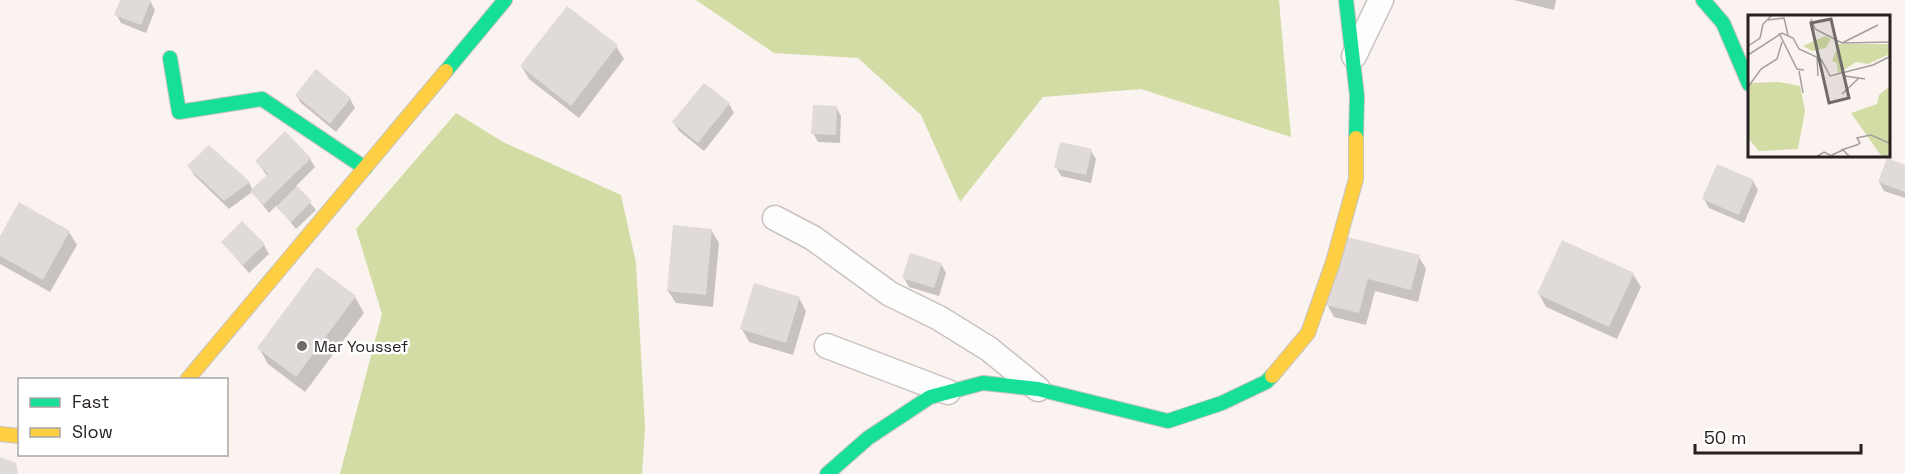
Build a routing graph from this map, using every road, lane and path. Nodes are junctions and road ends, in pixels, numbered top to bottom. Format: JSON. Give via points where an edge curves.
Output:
{"nodes":[{"id":1,"x":505,"y":0,"type":"edge"},
{"id":2,"x":1346,"y":0,"type":"edge"},
{"id":3,"x":1381,"y":0,"type":"edge"},
{"id":4,"x":1703,"y":0,"type":"edge"},
{"id":5,"x":1354,"y":56,"type":"junction"},
{"id":6,"x":170,"y":58,"type":"dead end"},
{"id":7,"x":1748,"y":82,"type":"edge"},
{"id":8,"x":365,"y":168,"type":"junction"},
{"id":9,"x":775,"y":218,"type":"dead end"},
{"id":10,"x":827,"y":346,"type":"dead end"},
{"id":11,"x":189,"y":378,"type":"edge"},
{"id":12,"x":1038,"y":389,"type":"junction"},
{"id":13,"x":948,"y":392,"type":"junction"},
{"id":14,"x":0,"y":434,"type":"edge"},
{"id":15,"x":18,"y":435,"type":"edge"},
{"id":16,"x":827,"y":474,"type":"edge"}],
"edges":[{"from":1,"to":8,"type":"street"},
{"from":2,"to":5,"type":"street"},
{"from":3,"to":5,"type":"street"},
{"from":4,"to":7,"type":"street","via":[[1723,22]]},
{"from":5,"to":12,"type":"street","via":[[1356,178],[1308,333],[1266,382],[1222,403],[1168,421]]},
{"from":6,"to":8,"type":"street","via":[[179,112],[262,99]]},
{"from":8,"to":11,"type":"street"},
{"from":9,"to":12,"type":"street","via":[[813,238],[890,294],[989,349]]},
{"from":10,"to":13,"type":"street"},
{"from":12,"to":13,"type":"street","via":[[983,383]]},
{"from":13,"to":16,"type":"street","via":[[930,397],[868,438]]},
{"from":14,"to":15,"type":"street"}]}
